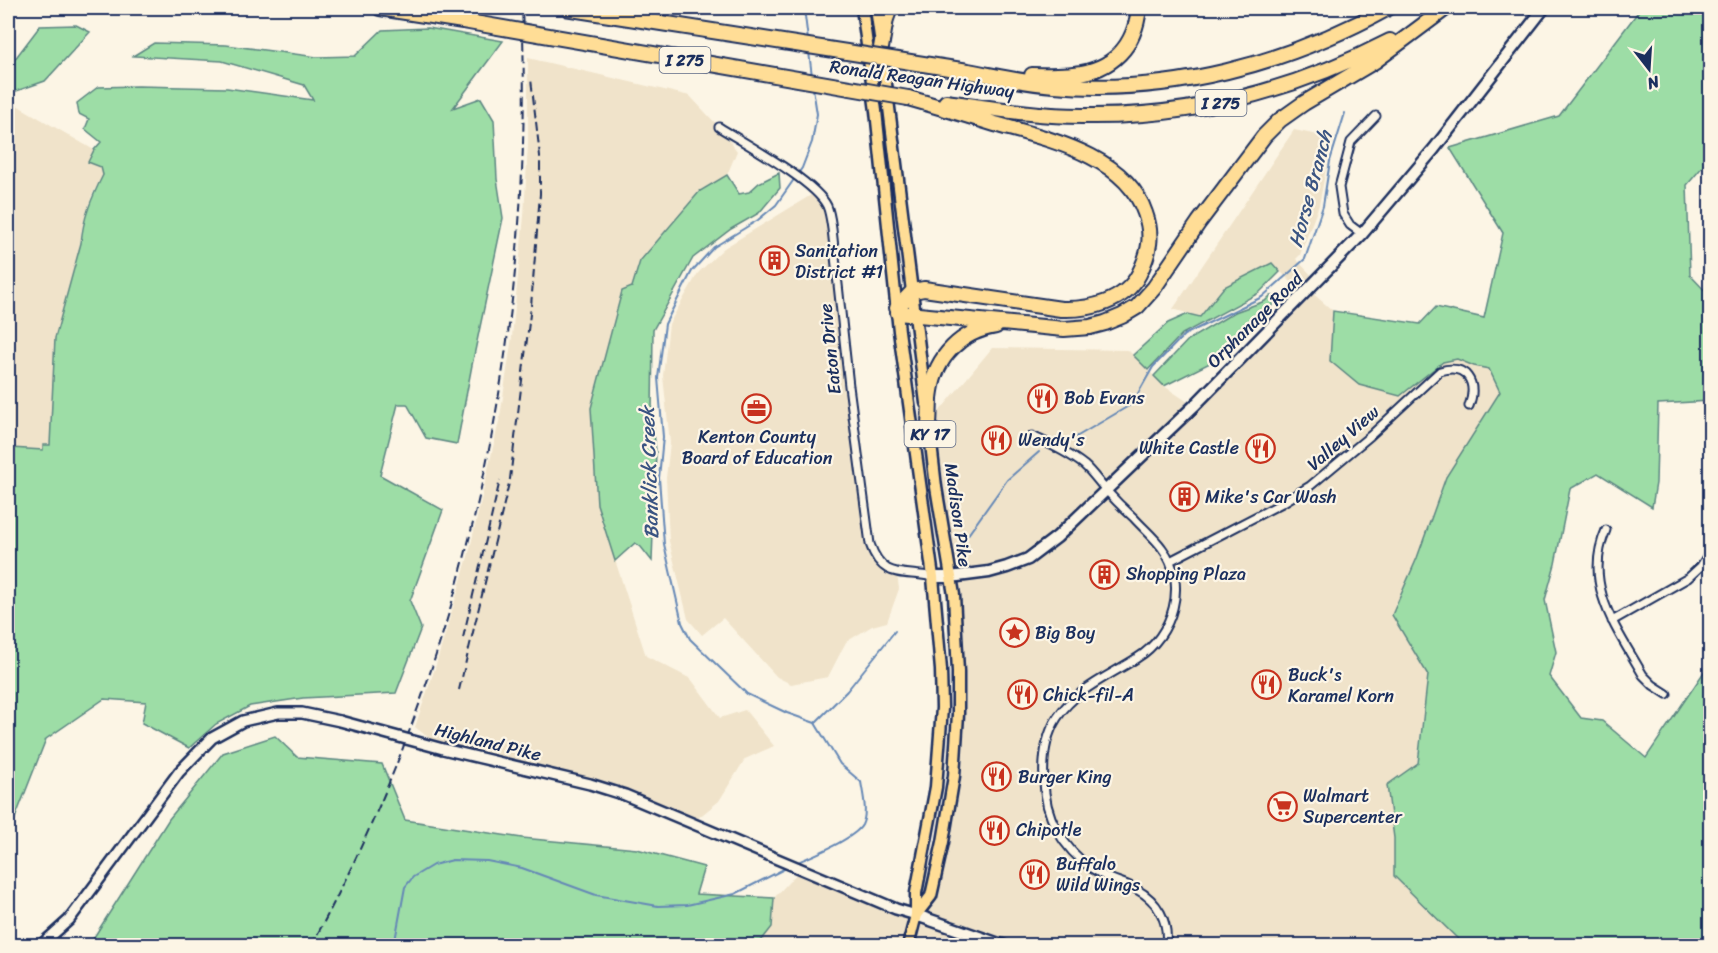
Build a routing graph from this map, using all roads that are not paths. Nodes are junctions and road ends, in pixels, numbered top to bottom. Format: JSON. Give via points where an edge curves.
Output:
{"nodes":[{"id":1,"x":380,"y":8,"type":"edge"},
{"id":2,"x":565,"y":8,"type":"edge"},
{"id":3,"x":862,"y":8,"type":"edge"},
{"id":4,"x":876,"y":8,"type":"edge"},
{"id":5,"x":890,"y":8,"type":"edge"},
{"id":6,"x":1139,"y":8,"type":"edge"},
{"id":7,"x":1388,"y":8,"type":"edge"},
{"id":8,"x":1444,"y":8,"type":"edge"},
{"id":9,"x":1544,"y":8,"type":"edge"},
{"id":10,"x":881,"y":48,"type":"junction"},
{"id":11,"x":1000,"y":77,"type":"junction"},
{"id":12,"x":979,"y":113,"type":"junction"},
{"id":13,"x":1376,"y":116,"type":"dead end"},
{"id":14,"x":719,"y":127,"type":"dead end"},
{"id":15,"x":1362,"y":234,"type":"junction"},
{"id":16,"x":913,"y":291,"type":"junction"},
{"id":17,"x":897,"y":311,"type":"junction"},
{"id":18,"x":914,"y":315,"type":"junction"},
{"id":19,"x":1012,"y":324,"type":"junction"},
{"id":20,"x":1469,"y":406,"type":"dead end"},
{"id":21,"x":929,"y":424,"type":"junction"},
{"id":22,"x":1032,"y":436,"type":"dead end"},
{"id":23,"x":1106,"y":491,"type":"junction"},
{"id":24,"x":1606,"y":530,"type":"dead end"},
{"id":25,"x":1710,"y":552,"type":"edge"},
{"id":26,"x":1170,"y":561,"type":"junction"},
{"id":27,"x":933,"y":577,"type":"junction"},
{"id":28,"x":951,"y":577,"type":"junction"},
{"id":29,"x":1612,"y":621,"type":"junction"},
{"id":30,"x":1667,"y":694,"type":"dead end"},
{"id":31,"x":916,"y":915,"type":"junction"},
{"id":32,"x":40,"y":945,"type":"edge"},
{"id":33,"x":909,"y":945,"type":"edge"},
{"id":34,"x":1005,"y":945,"type":"edge"},
{"id":35,"x":1166,"y":945,"type":"edge"}],
"edges":[{"from":1,"to":12,"type":"highway","name":"Ronald Reagan Highway","number":"I 275","bridge":true},
{"from":2,"to":11,"type":"highway","name":"Ronald Reagan Highway","number":"I 275","bridge":true},
{"from":3,"to":17,"type":"main road","name":"Madison Pike","number":"KY 17"},
{"from":4,"to":10,"type":"main road","name":"Madison Pike","number":"KY 17"},
{"from":5,"to":10,"type":"highway"},
{"from":6,"to":11,"type":"highway","via":[[1131,40],[1103,67],[1077,74]]},
{"from":7,"to":11,"type":"highway","name":"Ronald Reagan Highway","number":"I 275","via":[[1287,54],[1192,79],[1109,87],[1051,85]]},
{"from":8,"to":12,"type":"highway","name":"Ronald Reagan Highway","number":"I 275","via":[[1354,60],[1242,99],[1191,110],[1118,116]]},
{"from":8,"to":19,"type":"highway","via":[[1376,61],[1280,120],[1137,307],[1090,327]]},
{"from":9,"to":15,"type":"main road","name":"Orphanage Road"},
{"from":10,"to":16,"type":"main road","name":"Madison Pike","number":"KY 17"},
{"from":12,"to":16,"type":"highway","via":[[1089,155],[1115,172],[1141,200],[1151,228],[1144,265],[1124,291],[1102,304],[1077,309]]},
{"from":13,"to":15,"type":"street","via":[[1351,142],[1339,187],[1343,214]]},
{"from":14,"to":27,"type":"street","name":"Eaton Drive","via":[[776,162],[816,192],[828,207],[870,544],[881,565],[889,571]]},
{"from":15,"to":23,"type":"main road","name":"Orphanage Road"},
{"from":16,"to":17,"type":"highway"},
{"from":16,"to":18,"type":"main road","name":"Madison Pike","number":"KY 17"},
{"from":17,"to":18,"type":"highway"},
{"from":17,"to":27,"type":"main road","name":"Madison Pike","number":"KY 17"},
{"from":18,"to":19,"type":"highway"},
{"from":18,"to":21,"type":"main road","name":"Madison Pike","number":"KY 17"},
{"from":19,"to":21,"type":"highway","via":[[971,333],[939,363],[930,392]]},
{"from":20,"to":26,"type":"street","name":"Valley View","via":[[1473,386],[1468,376],[1459,370],[1440,371],[1310,486]]},
{"from":21,"to":28,"type":"main road","name":"Madison Pike","number":"KY 17"},
{"from":22,"to":23,"type":"street","via":[[1082,464]]},
{"from":23,"to":26,"type":"street","via":[[1163,548]]},
{"from":23,"to":28,"type":"main road","name":"Orphanage Road","via":[[1028,559],[989,572]]},
{"from":24,"to":29,"type":"street","via":[[1599,545],[1598,582]]},
{"from":25,"to":29,"type":"street","via":[[1688,578]]},
{"from":26,"to":35,"type":"street","via":[[1176,598],[1164,631],[1138,658],[1088,687],[1065,707],[1049,737],[1043,770],[1049,813],[1058,834],[1077,857],[1102,875],[1149,898],[1164,918]]},
{"from":27,"to":28,"type":"main road","name":"Orphanage Road"},
{"from":27,"to":31,"type":"main road","name":"Madison Pike","number":"KY 17","via":[[942,708],[936,788],[916,893]]},
{"from":28,"to":31,"type":"main road","name":"Madison Pike","number":"KY 17","via":[[958,672],[954,776],[931,896]]},
{"from":29,"to":30,"type":"street","via":[[1643,675]]},
{"from":31,"to":32,"type":"street","name":"Highland Pike","bridge":true,"via":[[591,784],[340,721],[302,713],[272,713],[243,721],[212,738],[179,772],[69,920]]},
{"from":31,"to":33,"type":"main road","name":"Madison Pike","number":"KY 17"},
{"from":31,"to":34,"type":"main road","name":"Highland Pike"}]}
